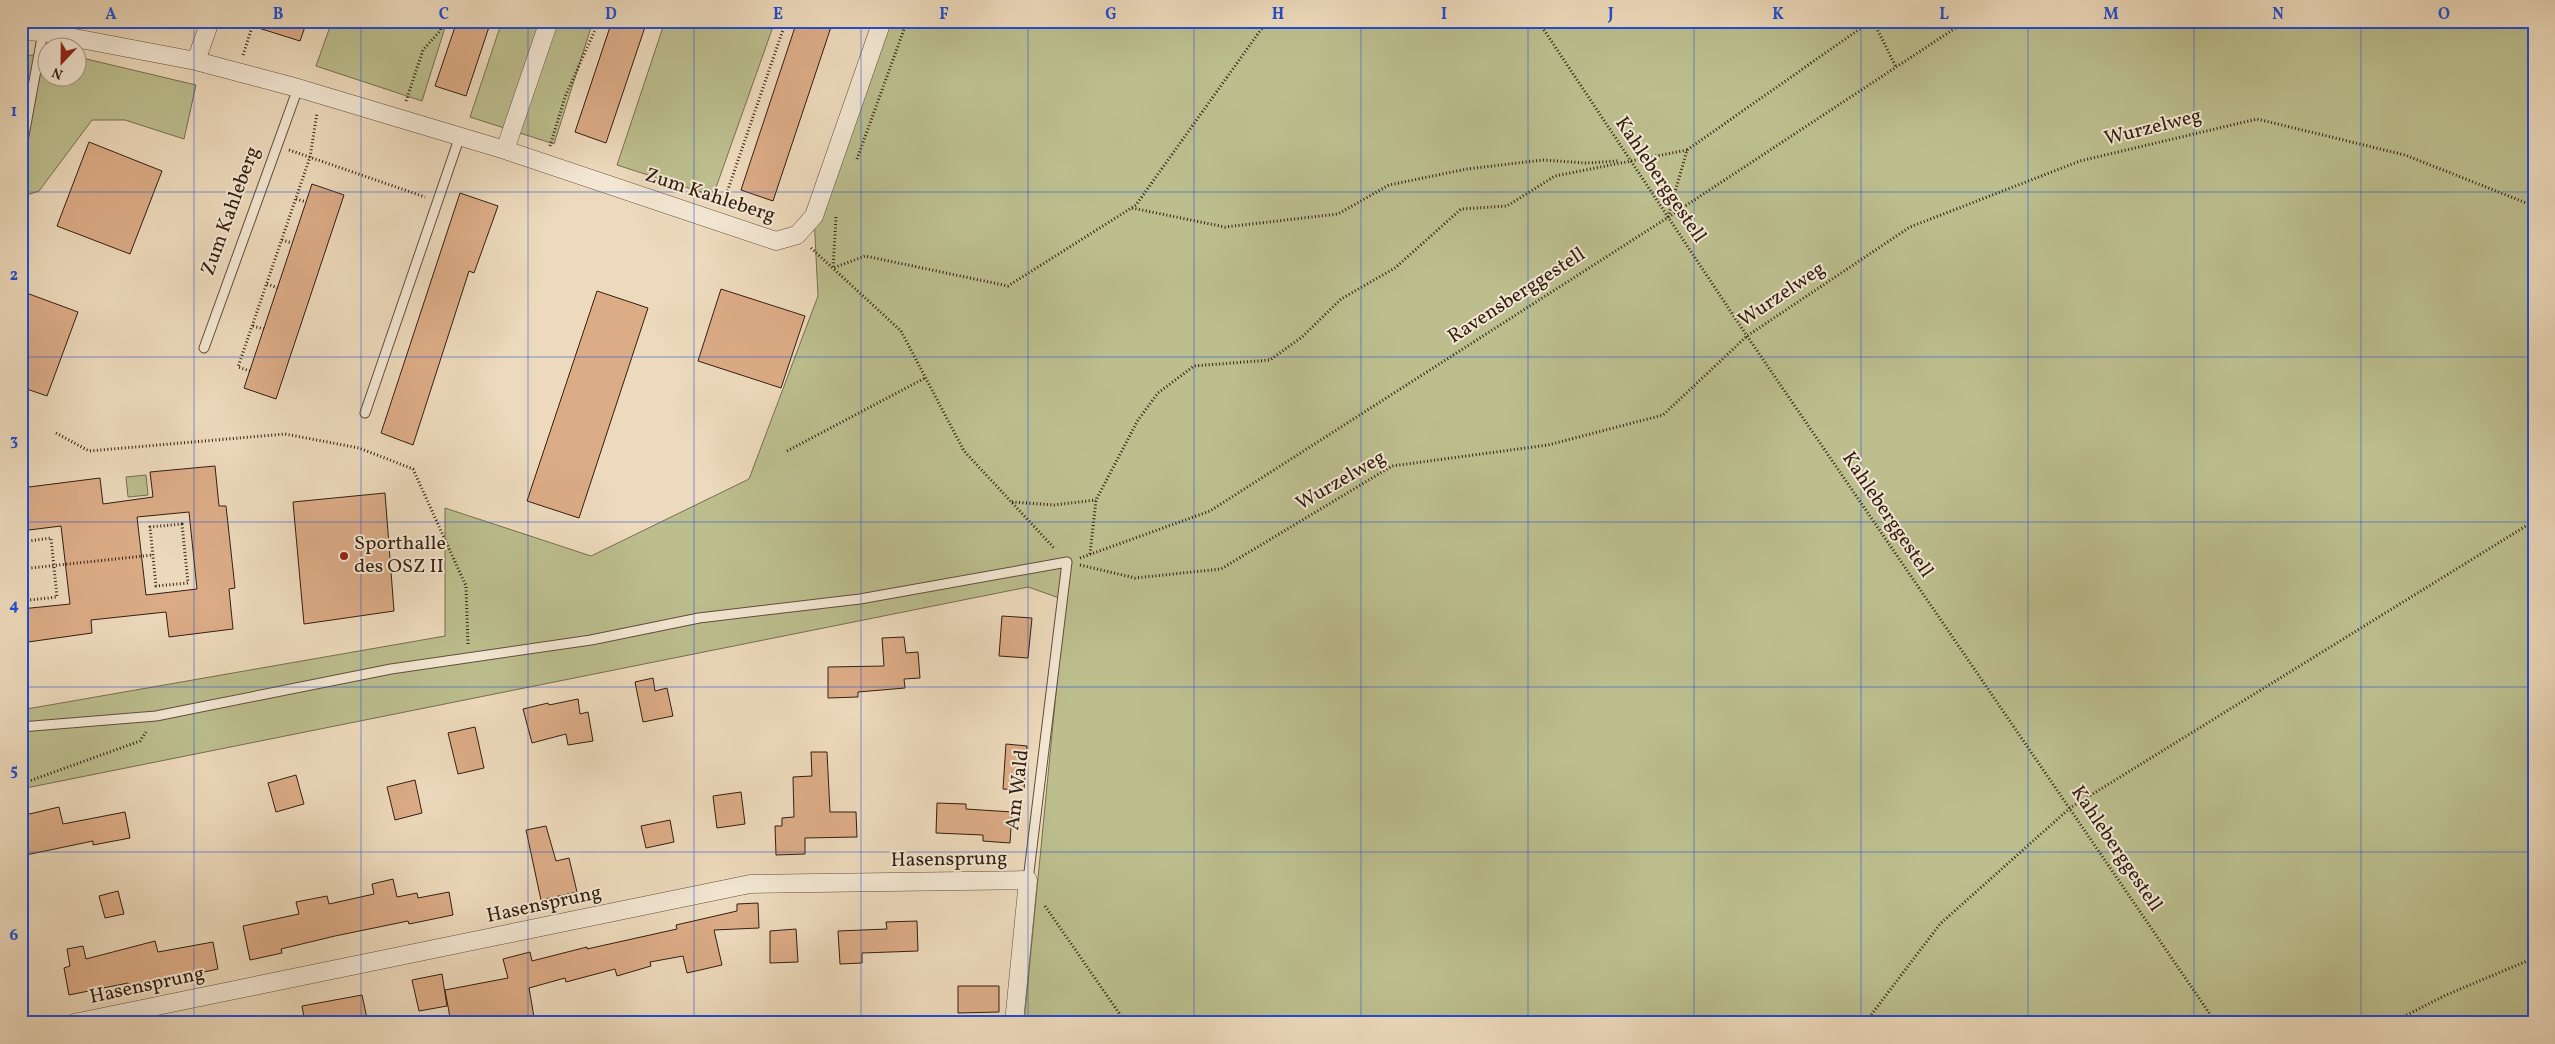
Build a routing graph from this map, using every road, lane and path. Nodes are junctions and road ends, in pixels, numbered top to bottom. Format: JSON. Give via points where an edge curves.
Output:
{"nodes":[{"id":1,"x":210,"y":21,"type":"edge"},
{"id":2,"x":254,"y":21,"type":"edge"},
{"id":3,"x":443,"y":21,"type":"edge"},
{"id":4,"x":549,"y":21,"type":"edge"},
{"id":5,"x":599,"y":21,"type":"edge"},
{"id":6,"x":786,"y":21,"type":"edge"},
{"id":7,"x":882,"y":21,"type":"edge"},
{"id":8,"x":906,"y":21,"type":"edge"},
{"id":9,"x":1267,"y":21,"type":"edge"},
{"id":10,"x":1538,"y":21,"type":"edge"},
{"id":11,"x":1872,"y":21,"type":"edge"},
{"id":12,"x":1966,"y":21,"type":"edge"},
{"id":13,"x":21,"y":31,"type":"edge"},
{"id":14,"x":43,"y":32,"type":"junction"},
{"id":15,"x":196,"y":61,"type":"junction"},
{"id":16,"x":1896,"y":67,"type":"junction"},
{"id":17,"x":237,"y":72,"type":"junction"},
{"id":18,"x":298,"y":88,"type":"junction"},
{"id":19,"x":320,"y":95,"type":"junction"},
{"id":20,"x":400,"y":119,"type":"junction"},
{"id":21,"x":460,"y":136,"type":"junction"},
{"id":22,"x":277,"y":146,"type":"junction"},
{"id":23,"x":505,"y":150,"type":"junction"},
{"id":24,"x":1687,"y":150,"type":"junction"},
{"id":25,"x":21,"y":152,"type":"edge"},
{"id":26,"x":310,"y":157,"type":"junction"},
{"id":27,"x":1630,"y":161,"type":"junction"},
{"id":28,"x":856,"y":162,"type":"dead end"},
{"id":29,"x":544,"y":164,"type":"junction"},
{"id":30,"x":296,"y":198,"type":"junction"},
{"id":31,"x":438,"y":201,"type":"junction"},
{"id":32,"x":306,"y":202,"type":"dead end"},
{"id":33,"x":2534,"y":206,"type":"edge"},
{"id":34,"x":1131,"y":207,"type":"junction"},
{"id":35,"x":839,"y":208,"type":"dead end"},
{"id":36,"x":1667,"y":218,"type":"junction"},
{"id":37,"x":717,"y":222,"type":"junction"},
{"id":38,"x":797,"y":235,"type":"junction"},
{"id":39,"x":282,"y":240,"type":"junction"},
{"id":40,"x":292,"y":243,"type":"dead end"},
{"id":41,"x":833,"y":268,"type":"junction"},
{"id":42,"x":267,"y":284,"type":"junction"},
{"id":43,"x":278,"y":288,"type":"dead end"},
{"id":44,"x":253,"y":326,"type":"junction"},
{"id":45,"x":264,"y":329,"type":"dead end"},
{"id":46,"x":1747,"y":336,"type":"junction"},
{"id":47,"x":204,"y":348,"type":"dead end"},
{"id":48,"x":250,"y":371,"type":"dead end"},
{"id":49,"x":926,"y":378,"type":"junction"},
{"id":50,"x":365,"y":413,"type":"dead end"},
{"id":51,"x":56,"y":433,"type":"dead end"},
{"id":52,"x":787,"y":451,"type":"dead end"},
{"id":53,"x":1096,"y":500,"type":"junction"},
{"id":54,"x":1012,"y":502,"type":"junction"},
{"id":55,"x":2534,"y":521,"type":"edge"},
{"id":56,"x":21,"y":542,"type":"edge"},
{"id":57,"x":1090,"y":554,"type":"junction"},
{"id":58,"x":153,"y":555,"type":"junction"},
{"id":59,"x":1068,"y":562,"type":"junction"},
{"id":60,"x":53,"y":566,"type":"junction"},
{"id":61,"x":21,"y":569,"type":"edge"},
{"id":62,"x":21,"y":601,"type":"edge"},
{"id":63,"x":469,"y":657,"type":"junction"},
{"id":64,"x":156,"y":716,"type":"junction"},
{"id":65,"x":21,"y":727,"type":"edge"},
{"id":66,"x":21,"y":784,"type":"edge"},
{"id":67,"x":2070,"y":808,"type":"junction"},
{"id":68,"x":1028,"y":880,"type":"junction"},
{"id":69,"x":2534,"y":958,"type":"edge"},
{"id":70,"x":74,"y":1023,"type":"edge"},
{"id":71,"x":1014,"y":1023,"type":"edge"},
{"id":72,"x":1126,"y":1023,"type":"edge"},
{"id":73,"x":1865,"y":1023,"type":"edge"},
{"id":74,"x":2216,"y":1023,"type":"edge"},
{"id":75,"x":2390,"y":1023,"type":"edge"}],
"edges":[{"from":1,"to":15,"type":"street"},
{"from":2,"to":17,"type":"path"},
{"from":3,"to":20,"type":"path","via":[[440,31],[423,50]]},
{"from":4,"to":23,"type":"street"},
{"from":5,"to":29,"type":"path","via":[[565,97]]},
{"from":6,"to":37,"type":"path"},
{"from":7,"to":38,"type":"street","name":"Zum Kahleberg","via":[[814,216]]},
{"from":8,"to":28,"type":"path"},
{"from":9,"to":34,"type":"path","via":[[1136,205]]},
{"from":10,"to":27,"type":"path","name":"Kahleberggestell"},
{"from":11,"to":16,"type":"path"},
{"from":11,"to":24,"type":"path"},
{"from":12,"to":16,"type":"path","name":"Ravensberggestell"},
{"from":13,"to":14,"type":"street","name":"Zum Kahleberg"},
{"from":14,"to":15,"type":"street","name":"Zum Kahleberg"},
{"from":14,"to":25,"type":"lane"},
{"from":15,"to":17,"type":"street","name":"Zum Kahleberg"},
{"from":16,"to":36,"type":"path","name":"Ravensberggestell"},
{"from":17,"to":18,"type":"street","name":"Zum Kahleberg"},
{"from":18,"to":19,"type":"street","name":"Zum Kahleberg"},
{"from":18,"to":22,"type":"lane","name":"Zum Kahleberg"},
{"from":19,"to":20,"type":"street","name":"Zum Kahleberg"},
{"from":19,"to":26,"type":"path"},
{"from":20,"to":21,"type":"street","name":"Zum Kahleberg"},
{"from":21,"to":23,"type":"street","name":"Zum Kahleberg"},
{"from":21,"to":31,"type":"lane"},
{"from":22,"to":26,"type":"path"},
{"from":22,"to":47,"type":"lane","name":"Zum Kahleberg"},
{"from":23,"to":29,"type":"street","name":"Zum Kahleberg"},
{"from":24,"to":27,"type":"path"},
{"from":24,"to":36,"type":"path"},
{"from":26,"to":30,"type":"path"},
{"from":26,"to":31,"type":"path"},
{"from":27,"to":34,"type":"path","via":[[1586,163],[1543,160],[1467,169],[1389,185],[1338,214],[1225,227]]},
{"from":27,"to":36,"type":"path","name":"Kahleberggestell"},
{"from":27,"to":53,"type":"path","via":[[1555,176],[1507,206],[1461,209],[1395,268],[1341,299],[1302,337],[1270,360],[1194,366],[1158,393],[1138,420]]},
{"from":29,"to":37,"type":"street","name":"Zum Kahleberg"},
{"from":30,"to":32,"type":"path"},
{"from":30,"to":39,"type":"path"},
{"from":31,"to":50,"type":"lane"},
{"from":33,"to":46,"type":"path","name":"Wurzelweg","via":[[2406,155],[2257,119],[2080,161],[1910,227]]},
{"from":34,"to":41,"type":"path","via":[[1008,286],[865,256]]},
{"from":35,"to":41,"type":"path"},
{"from":36,"to":46,"type":"path","name":"Kahleberggestell"},
{"from":36,"to":57,"type":"path","name":"Ravensberggestell","via":[[1210,511]]},
{"from":37,"to":38,"type":"street","name":"Zum Kahleberg","via":[[776,241]]},
{"from":38,"to":41,"type":"path"},
{"from":39,"to":40,"type":"path"},
{"from":39,"to":42,"type":"path"},
{"from":41,"to":49,"type":"path","via":[[901,331]]},
{"from":42,"to":43,"type":"path"},
{"from":42,"to":44,"type":"path"},
{"from":44,"to":45,"type":"path"},
{"from":44,"to":48,"type":"path","via":[[238,367]]},
{"from":46,"to":59,"type":"path","name":"Wurzelweg","via":[[1663,415],[1548,446],[1392,466],[1221,569],[1135,578]]},
{"from":46,"to":67,"type":"path","name":"Kahleberggestell"},
{"from":49,"to":52,"type":"path"},
{"from":49,"to":54,"type":"path","via":[[964,450]]},
{"from":51,"to":63,"type":"path","via":[[89,451],[285,434],[359,448],[413,469],[466,586]]},
{"from":53,"to":54,"type":"path","via":[[1054,504]]},
{"from":53,"to":57,"type":"path"},
{"from":54,"to":59,"type":"path"},
{"from":55,"to":67,"type":"path"},
{"from":56,"to":60,"type":"path","via":[[50,538]]},
{"from":57,"to":59,"type":"path","name":"Ravensberggestell"},
{"from":58,"to":58,"type":"path","via":[[156,586],[188,583],[182,524],[150,527]]},
{"from":58,"to":60,"type":"path"},
{"from":59,"to":63,"type":"lane","via":[[860,599],[699,618],[591,640]]},
{"from":59,"to":68,"type":"lane","name":"Am Wald"},
{"from":60,"to":61,"type":"path"},
{"from":60,"to":62,"type":"path","via":[[57,597]]},
{"from":63,"to":64,"type":"lane","via":[[391,669]]},
{"from":64,"to":65,"type":"lane"},
{"from":64,"to":66,"type":"path","via":[[140,741]]},
{"from":67,"to":73,"type":"path","via":[[1940,924]]},
{"from":67,"to":74,"type":"path","name":"Kahleberggestell"},
{"from":68,"to":70,"type":"street","name":"Hasensprung","via":[[750,884]]},
{"from":68,"to":71,"type":"street","name":"Am Wald"},
{"from":68,"to":72,"type":"path"},
{"from":69,"to":75,"type":"path"}]}
